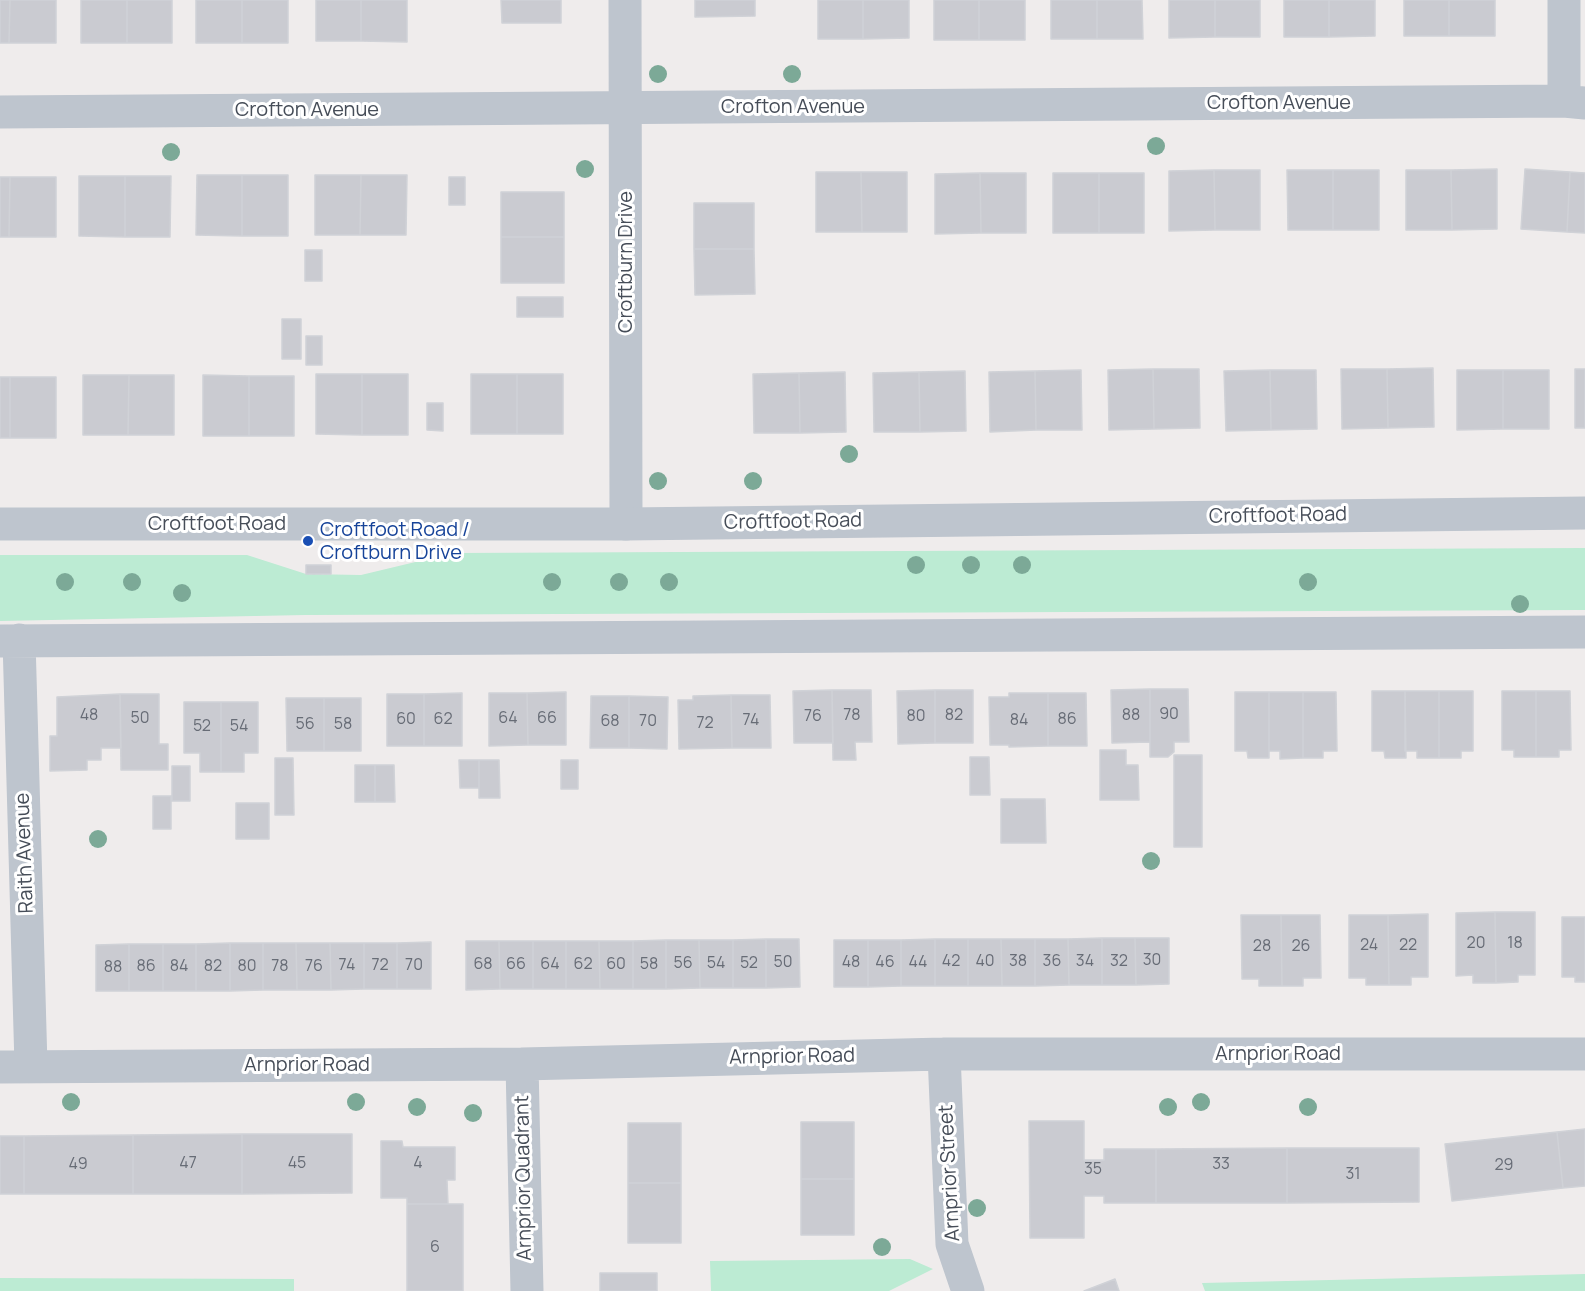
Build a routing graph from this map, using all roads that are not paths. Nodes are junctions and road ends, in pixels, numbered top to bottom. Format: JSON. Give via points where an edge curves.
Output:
{"nodes":[{"id":1,"x":625,"y":0,"type":"edge"},
{"id":2,"x":1564,"y":0,"type":"edge"},
{"id":3,"x":1575,"y":102,"type":"edge"},
{"id":4,"x":626,"y":109,"type":"junction"},
{"id":5,"x":0,"y":112,"type":"edge"},
{"id":6,"x":1585,"y":513,"type":"edge"},
{"id":7,"x":0,"y":524,"type":"edge"},
{"id":8,"x":626,"y":524,"type":"junction"},
{"id":9,"x":1585,"y":632,"type":"edge"},
{"id":10,"x":10,"y":640,"type":"edge"},
{"id":11,"x":944,"y":1054,"type":"junction"},
{"id":12,"x":1585,"y":1054,"type":"edge"},
{"id":13,"x":522,"y":1064,"type":"junction"},
{"id":14,"x":16,"y":1066,"type":"edge"},
{"id":15,"x":527,"y":1291,"type":"edge"},
{"id":16,"x":968,"y":1291,"type":"edge"}],
"edges":[{"from":1,"to":4,"type":"street","name":"Croftburn Drive"},
{"from":2,"to":3,"type":"street"},
{"from":3,"to":4,"type":"street","name":"Crofton Avenue"},
{"from":4,"to":5,"type":"street","name":"Crofton Avenue"},
{"from":4,"to":8,"type":"street","name":"Croftburn Drive"},
{"from":6,"to":8,"type":"street","name":"Croftfoot Road"},
{"from":7,"to":8,"type":"street","name":"Croftfoot Road"},
{"from":9,"to":10,"type":"street"},
{"from":10,"to":14,"type":"street","name":"Raith Avenue"},
{"from":11,"to":12,"type":"street","name":"Arnprior Road"},
{"from":11,"to":13,"type":"street","name":"Arnprior Road"},
{"from":11,"to":16,"type":"street","name":"Arnprior Street","via":[[952,1244]]},
{"from":13,"to":14,"type":"street","name":"Arnprior Road"},
{"from":13,"to":15,"type":"street","name":"Arnprior Quadrant"}]}
